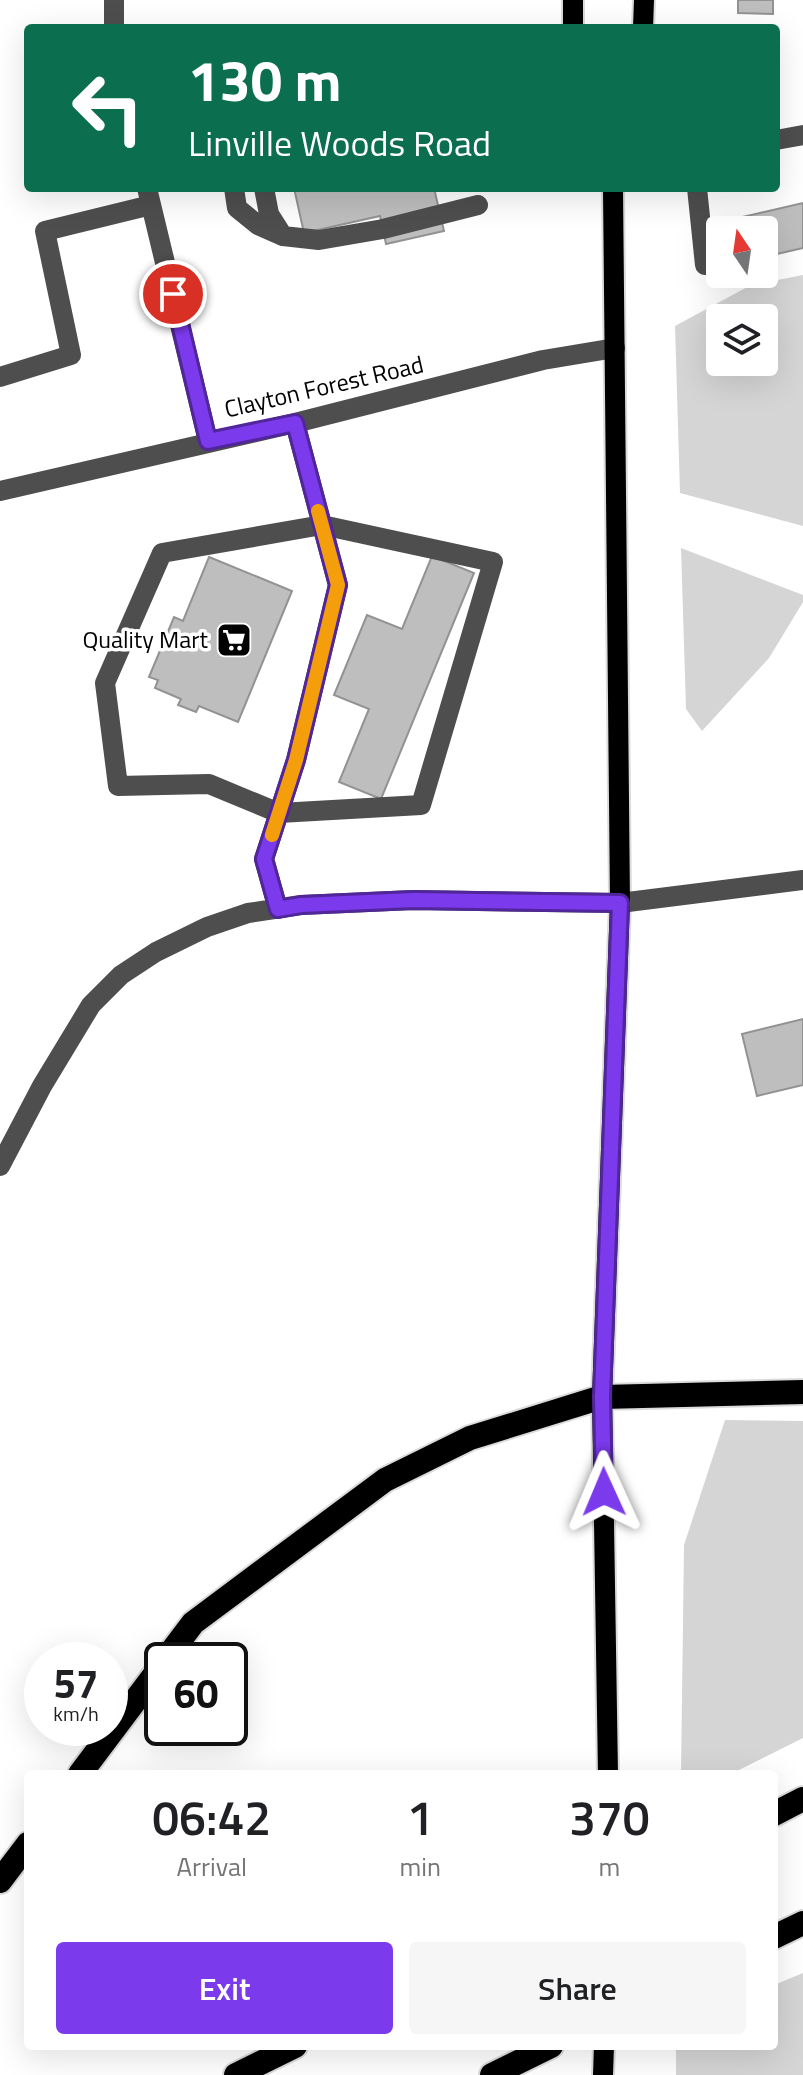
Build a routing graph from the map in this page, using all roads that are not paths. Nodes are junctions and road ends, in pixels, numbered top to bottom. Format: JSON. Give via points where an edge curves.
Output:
{"nodes":[{"id":1,"x":114,"y":0,"type":"edge"},
{"id":2,"x":573,"y":0,"type":"edge"},
{"id":3,"x":644,"y":0,"type":"edge"},
{"id":4,"x":114,"y":24,"type":"edge"},
{"id":5,"x":573,"y":24,"type":"edge"},
{"id":6,"x":643,"y":24,"type":"edge"},
{"id":7,"x":803,"y":135,"type":"edge"},
{"id":8,"x":780,"y":139,"type":"edge"},
{"id":9,"x":235,"y":192,"type":"edge"},
{"id":10,"x":265,"y":192,"type":"edge"},
{"id":11,"x":613,"y":192,"type":"edge"},
{"id":12,"x":697,"y":192,"type":"edge"},
{"id":13,"x":149,"y":197,"type":"edge"},
{"id":14,"x":478,"y":205,"type":"dead end"},
{"id":15,"x":283,"y":236,"type":"junction"},
{"id":16,"x":705,"y":265,"type":"dead end"},
{"id":17,"x":615,"y":348,"type":"junction"},
{"id":18,"x":0,"y":377,"type":"edge"},
{"id":19,"x":295,"y":423,"type":"junction"},
{"id":20,"x":208,"y":441,"type":"junction"},
{"id":21,"x":0,"y":491,"type":"edge"},
{"id":22,"x":322,"y":525,"type":"junction"},
{"id":23,"x":279,"y":813,"type":"junction"},
{"id":24,"x":803,"y":880,"type":"edge"},
{"id":25,"x":620,"y":903,"type":"junction"},
{"id":26,"x":278,"y":909,"type":"junction"},
{"id":27,"x":0,"y":1166,"type":"edge"},
{"id":28,"x":803,"y":1392,"type":"edge"},
{"id":29,"x":602,"y":1397,"type":"junction"},
{"id":30,"x":179,"y":1642,"type":"edge"},
{"id":31,"x":144,"y":1689,"type":"edge"},
{"id":32,"x":83,"y":1770,"type":"edge"},
{"id":33,"x":608,"y":1770,"type":"edge"},
{"id":34,"x":803,"y":1799,"type":"edge"},
{"id":35,"x":778,"y":1812,"type":"edge"},
{"id":36,"x":24,"y":1849,"type":"edge"},
{"id":37,"x":0,"y":1881,"type":"edge"},
{"id":38,"x":803,"y":1923,"type":"edge"},
{"id":39,"x":778,"y":1935,"type":"edge"},
{"id":40,"x":287,"y":2050,"type":"edge"},
{"id":41,"x":543,"y":2050,"type":"edge"},
{"id":42,"x":604,"y":2050,"type":"edge"},
{"id":43,"x":236,"y":2075,"type":"edge"},
{"id":44,"x":492,"y":2075,"type":"edge"},
{"id":45,"x":603,"y":2075,"type":"edge"}],
"edges":[{"from":1,"to":4,"type":"street"},
{"from":2,"to":5,"type":"main road"},
{"from":3,"to":6,"type":"main road"},
{"from":7,"to":8,"type":"street"},
{"from":9,"to":15,"type":"street","via":[[237,208]]},
{"from":10,"to":15,"type":"street","via":[[269,214]]},
{"from":11,"to":17,"type":"main road"},
{"from":12,"to":16,"type":"street"},
{"from":13,"to":18,"type":"street","via":[[45,231],[71,355]]},
{"from":13,"to":20,"type":"street"},
{"from":14,"to":15,"type":"street","via":[[319,240]]},
{"from":17,"to":19,"type":"street","name":"Clayton Forest Road","via":[[543,360]]},
{"from":17,"to":25,"type":"main road"},
{"from":19,"to":20,"type":"street","name":"Clayton Forest Road"},
{"from":19,"to":22,"type":"street"},
{"from":20,"to":21,"type":"street","name":"Clayton Forest Road"},
{"from":22,"to":23,"type":"street","via":[[338,585]]},
{"from":22,"to":23,"type":"street","via":[[493,562],[421,805]]},
{"from":22,"to":23,"type":"street","via":[[162,553],[105,683],[118,786],[209,784]]},
{"from":23,"to":26,"type":"street","via":[[264,859]]},
{"from":24,"to":25,"type":"street"},
{"from":25,"to":26,"type":"street","via":[[413,900]]},
{"from":25,"to":29,"type":"main road"},
{"from":26,"to":27,"type":"street","via":[[207,927],[121,975],[91,1005]]},
{"from":28,"to":29,"type":"highway"},
{"from":29,"to":30,"type":"highway","via":[[470,1438],[385,1480],[193,1623]]},
{"from":29,"to":33,"type":"main road"},
{"from":31,"to":32,"type":"highway"},
{"from":34,"to":35,"type":"highway"},
{"from":36,"to":37,"type":"highway"},
{"from":38,"to":39,"type":"highway"},
{"from":40,"to":43,"type":"highway"},
{"from":41,"to":44,"type":"highway"},
{"from":42,"to":45,"type":"main road"}]}
